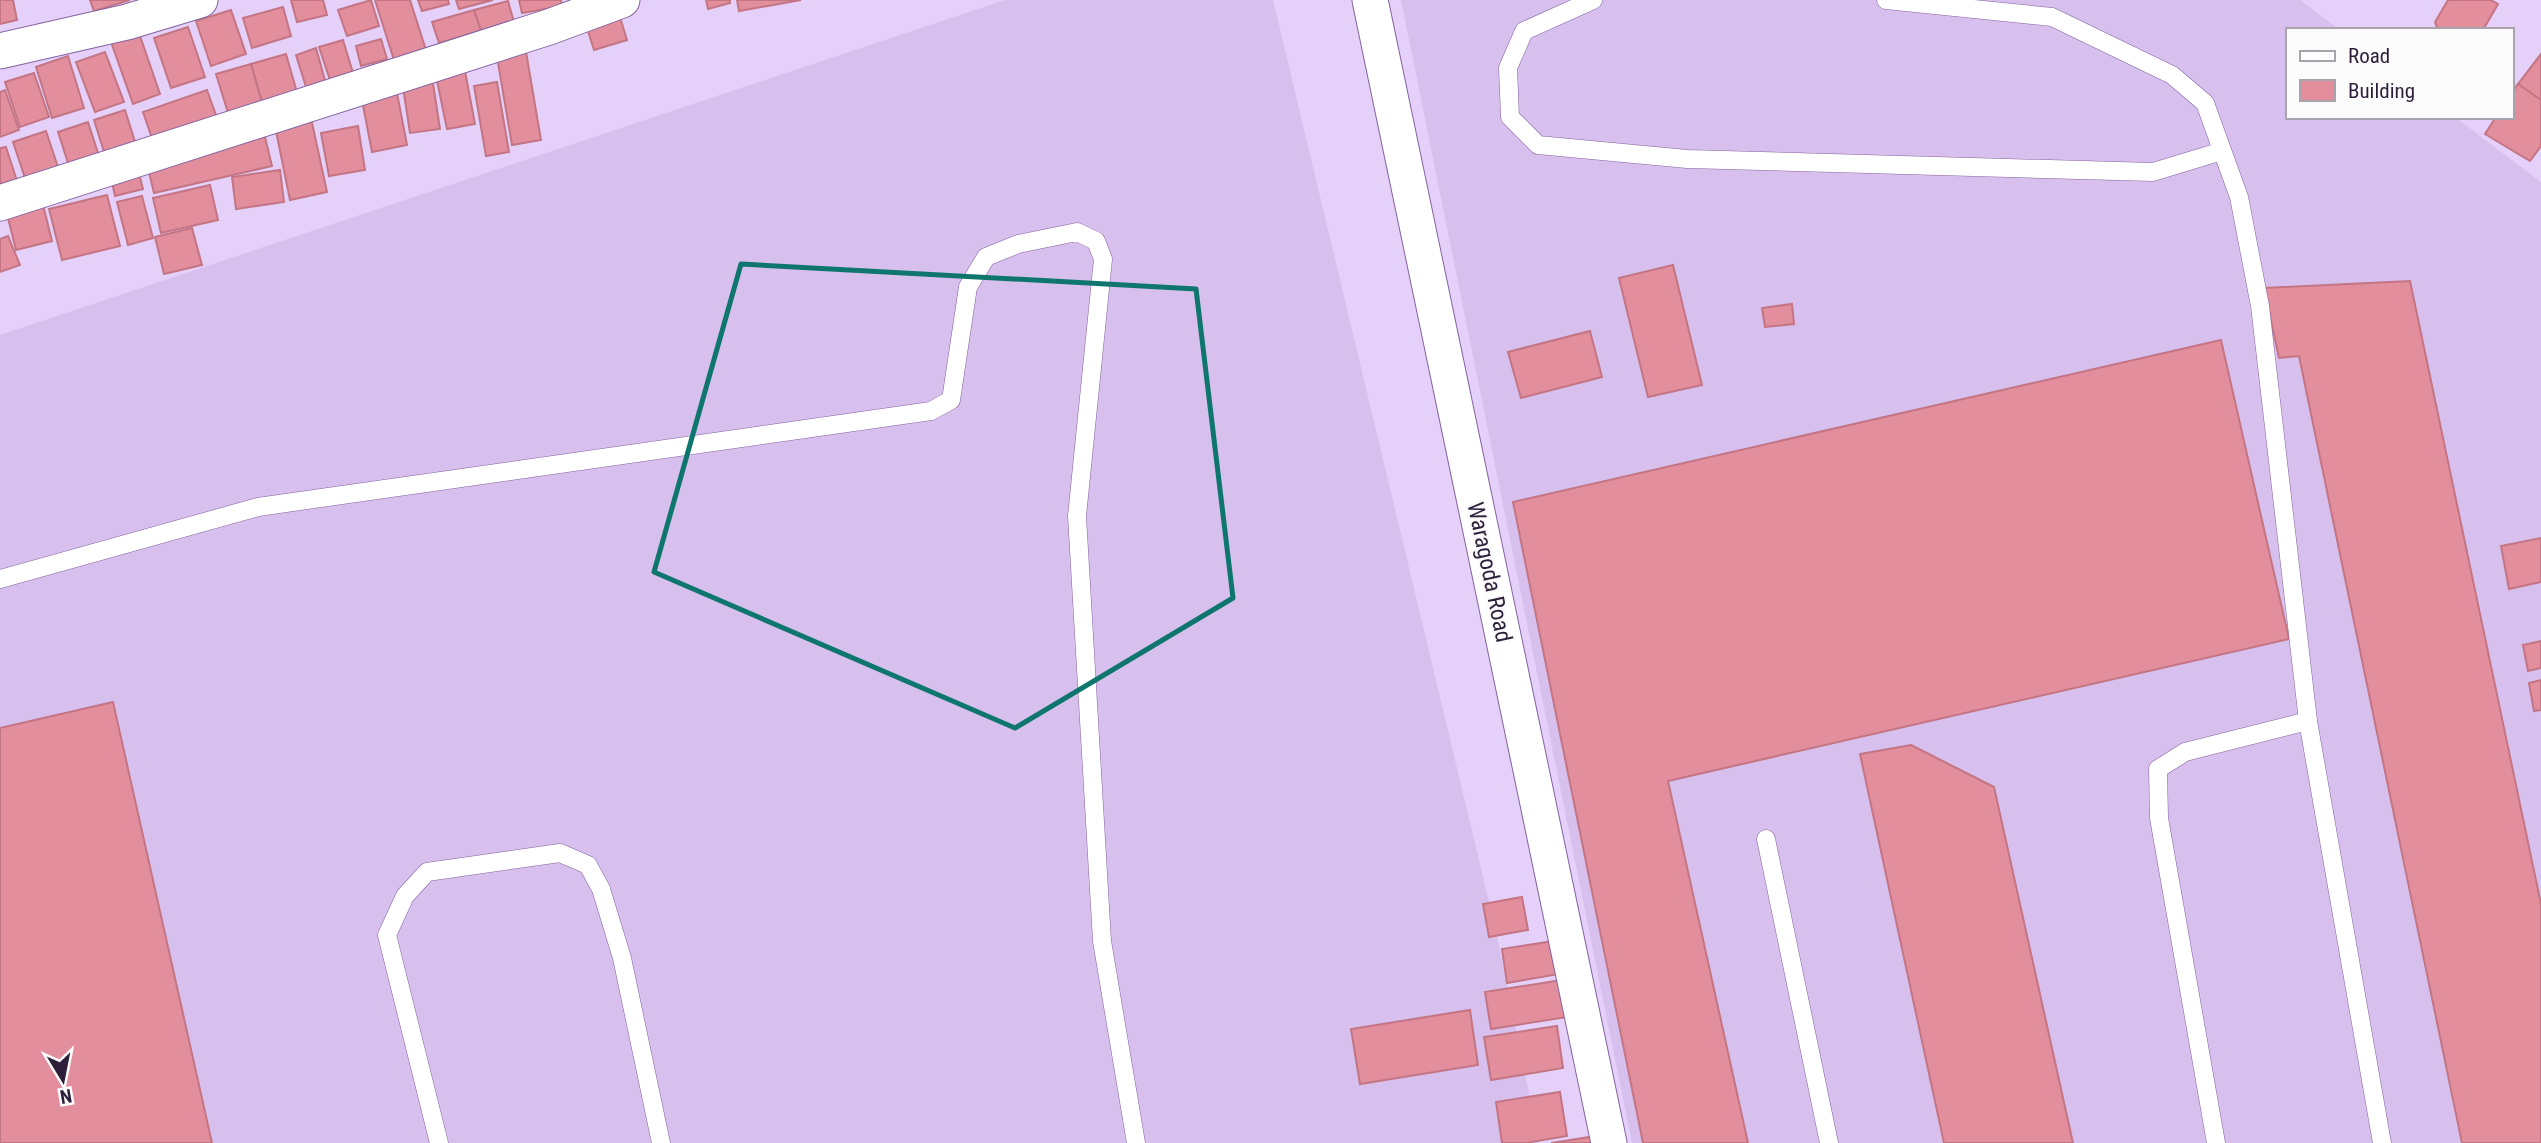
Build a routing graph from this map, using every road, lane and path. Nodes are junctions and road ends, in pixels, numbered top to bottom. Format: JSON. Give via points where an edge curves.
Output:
{"nodes":[{"id":1,"x":200,"y":0,"type":"edge"},
{"id":2,"x":622,"y":0,"type":"edge"},
{"id":3,"x":1370,"y":0,"type":"edge"},
{"id":4,"x":1592,"y":0,"type":"edge"},
{"id":5,"x":1886,"y":0,"type":"edge"},
{"id":6,"x":0,"y":51,"type":"edge"},
{"id":7,"x":2222,"y":150,"type":"junction"},
{"id":8,"x":0,"y":203,"type":"edge"},
{"id":9,"x":0,"y":579,"type":"edge"},
{"id":10,"x":2308,"y":721,"type":"junction"},
{"id":11,"x":1766,"y":839,"type":"dead end"},
{"id":12,"x":439,"y":1143,"type":"edge"},
{"id":13,"x":661,"y":1143,"type":"edge"},
{"id":14,"x":1136,"y":1143,"type":"edge"},
{"id":15,"x":1609,"y":1143,"type":"edge"},
{"id":16,"x":1829,"y":1143,"type":"edge"},
{"id":17,"x":2216,"y":1143,"type":"edge"},
{"id":18,"x":2382,"y":1143,"type":"edge"}],
"edges":[{"from":1,"to":6,"type":"street"},
{"from":2,"to":8,"type":"street"},
{"from":3,"to":15,"type":"street","name":"Waragoda Road"},
{"from":4,"to":7,"type":"lane","via":[[1524,31],[1508,68],[1510,117],[1538,145],[1687,159],[2153,172]]},
{"from":5,"to":7,"type":"lane","via":[[2052,17],[2172,75],[2205,103]]},
{"from":7,"to":10,"type":"lane","via":[[2239,197],[2260,306]]},
{"from":9,"to":14,"type":"lane","via":[[258,507],[931,411],[951,400],[968,287],[986,257],[1018,244],[1077,232],[1096,240],[1104,259],[1077,516],[1102,941]]},
{"from":10,"to":17,"type":"lane","via":[[2185,752],[2158,769],[2159,818]]},
{"from":10,"to":18,"type":"lane"},
{"from":11,"to":16,"type":"lane"},
{"from":12,"to":13,"type":"lane","via":[[387,935],[405,896],[427,872],[560,853],[588,865],[601,889],[622,958]]}]}
